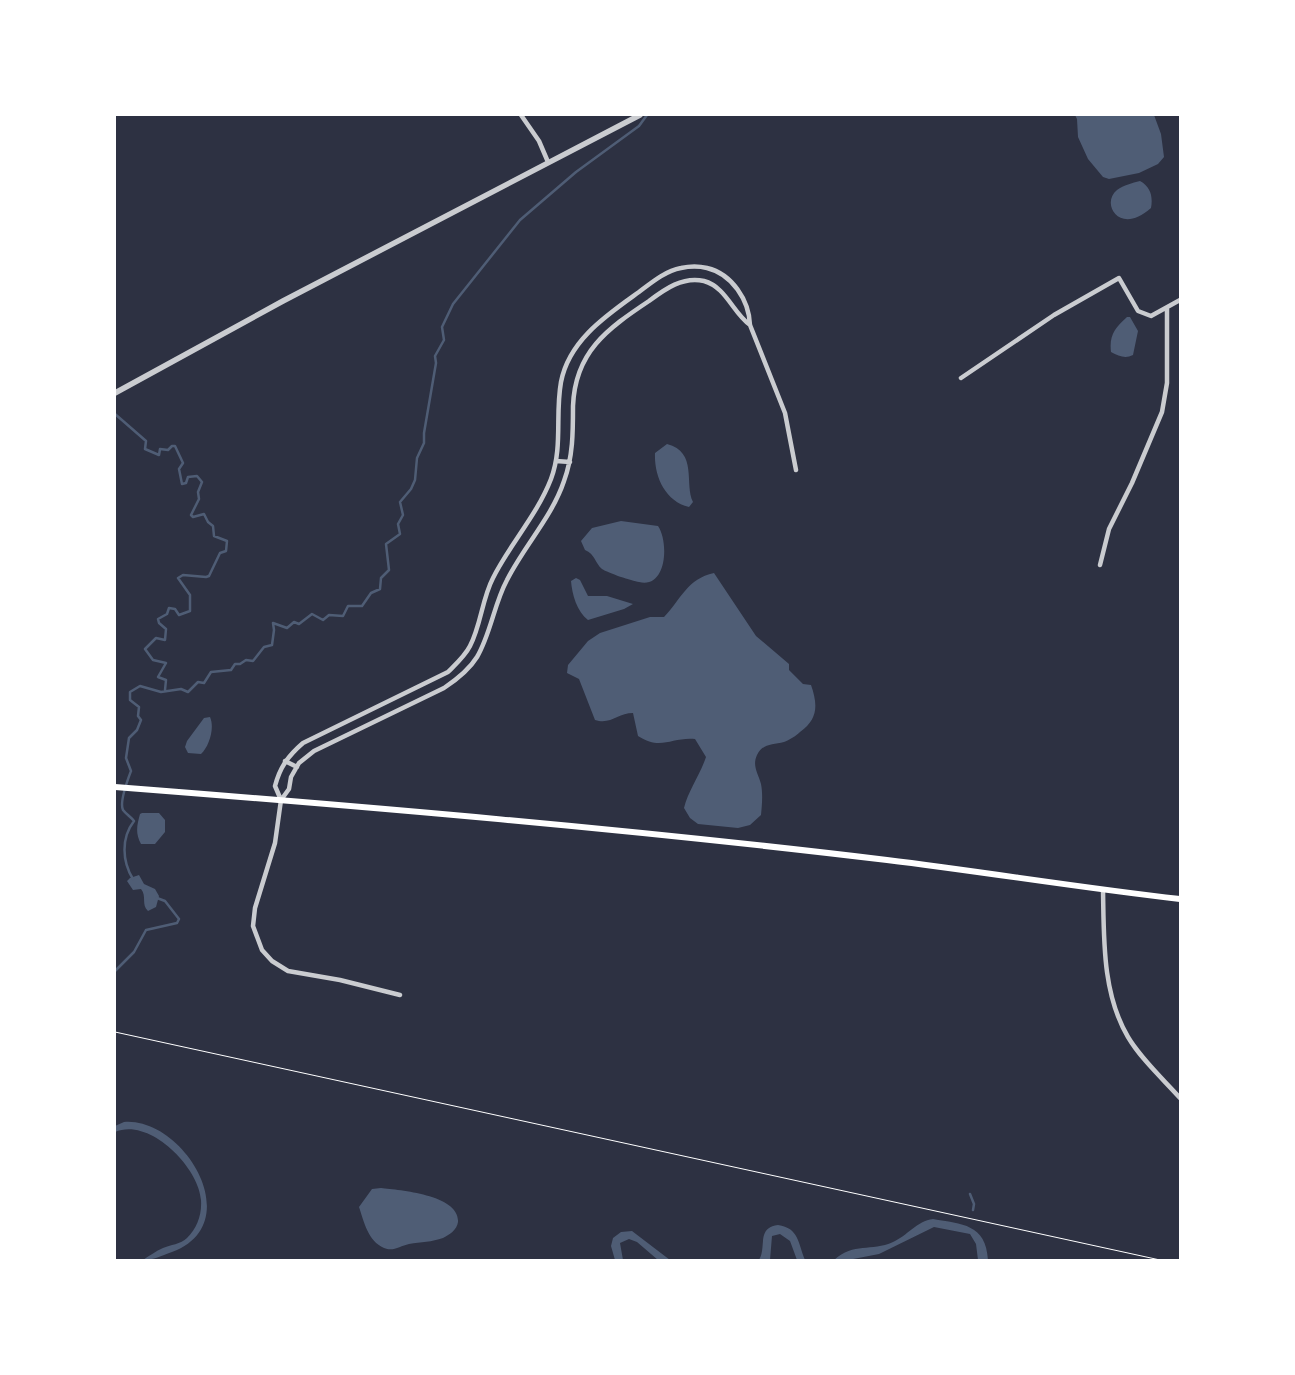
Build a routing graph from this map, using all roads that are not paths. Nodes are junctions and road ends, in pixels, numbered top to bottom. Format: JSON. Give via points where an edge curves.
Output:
{"nodes":[{"id":1,"x":521,"y":115,"type":"edge"},
{"id":2,"x":640,"y":115,"type":"edge"},
{"id":3,"x":548,"y":162,"type":"junction"},
{"id":4,"x":1180,"y":300,"type":"edge"},
{"id":5,"x":1167,"y":309,"type":"junction"},
{"id":6,"x":614,"y":310,"type":"junction"},
{"id":7,"x":622,"y":320,"type":"junction"},
{"id":8,"x":750,"y":325,"type":"junction"},
{"id":9,"x":961,"y":378,"type":"dead end"},
{"id":10,"x":115,"y":393,"type":"edge"},
{"id":11,"x":556,"y":461,"type":"junction"},
{"id":12,"x":570,"y":462,"type":"junction"},
{"id":13,"x":796,"y":470,"type":"dead end"},
{"id":14,"x":508,"y":551,"type":"junction"},
{"id":15,"x":519,"y":558,"type":"junction"},
{"id":16,"x":1100,"y":565,"type":"dead end"},
{"id":17,"x":442,"y":675,"type":"junction"},
{"id":18,"x":448,"y":686,"type":"junction"},
{"id":19,"x":328,"y":730,"type":"junction"},
{"id":20,"x":333,"y":742,"type":"junction"},
{"id":21,"x":285,"y":761,"type":"junction"},
{"id":22,"x":297,"y":767,"type":"junction"},
{"id":23,"x":115,"y":787,"type":"edge"},
{"id":24,"x":281,"y":800,"type":"junction"},
{"id":25,"x":1103,"y":890,"type":"junction"},
{"id":26,"x":1180,"y":899,"type":"edge"},
{"id":27,"x":400,"y":995,"type":"dead end"},
{"id":28,"x":1180,"y":1098,"type":"edge"}],
"edges":[{"from":1,"to":3,"type":"street","via":[[539,141]]},
{"from":2,"to":3,"type":"street"},
{"from":3,"to":10,"type":"street"},
{"from":4,"to":5,"type":"street"},
{"from":5,"to":9,"type":"street","via":[[1151,316],[1138,311],[1119,278],[1054,315]]},
{"from":5,"to":16,"type":"street","via":[[1167,383],[1162,412],[1109,529]]},
{"from":6,"to":7,"type":"street"},
{"from":6,"to":8,"type":"street","via":[[668,272],[702,267],[723,275],[732,283],[749,311]]},
{"from":6,"to":11,"type":"street","via":[[582,340],[566,368]]},
{"from":7,"to":8,"type":"street","via":[[662,291],[679,282],[692,280],[719,290],[740,318]]},
{"from":7,"to":12,"type":"street","via":[[598,340],[579,371],[575,384]]},
{"from":8,"to":13,"type":"street","via":[[785,414]]},
{"from":11,"to":12,"type":"street"},
{"from":11,"to":14,"type":"street","via":[[540,501]]},
{"from":12,"to":15,"type":"street","via":[[553,505]]},
{"from":14,"to":15,"type":"street"},
{"from":14,"to":17,"type":"street","via":[[486,594],[470,645]]},
{"from":15,"to":18,"type":"street","via":[[498,597],[486,640],[476,659]]},
{"from":17,"to":18,"type":"street"},
{"from":17,"to":19,"type":"street"},
{"from":18,"to":20,"type":"street"},
{"from":19,"to":20,"type":"street"},
{"from":19,"to":21,"type":"street","via":[[303,743]]},
{"from":20,"to":22,"type":"street","via":[[314,751]]},
{"from":21,"to":22,"type":"street"},
{"from":21,"to":24,"type":"street","via":[[275,786]]},
{"from":22,"to":24,"type":"street"},
{"from":23,"to":24,"type":"main road"},
{"from":24,"to":25,"type":"main road","via":[[844,855]]},
{"from":24,"to":27,"type":"street","via":[[275,842],[255,908],[253,926],[262,950],[272,962],[288,971]]},
{"from":25,"to":26,"type":"main road"},
{"from":25,"to":28,"type":"street","via":[[1104,945],[1120,1019],[1128,1038]]}]}
